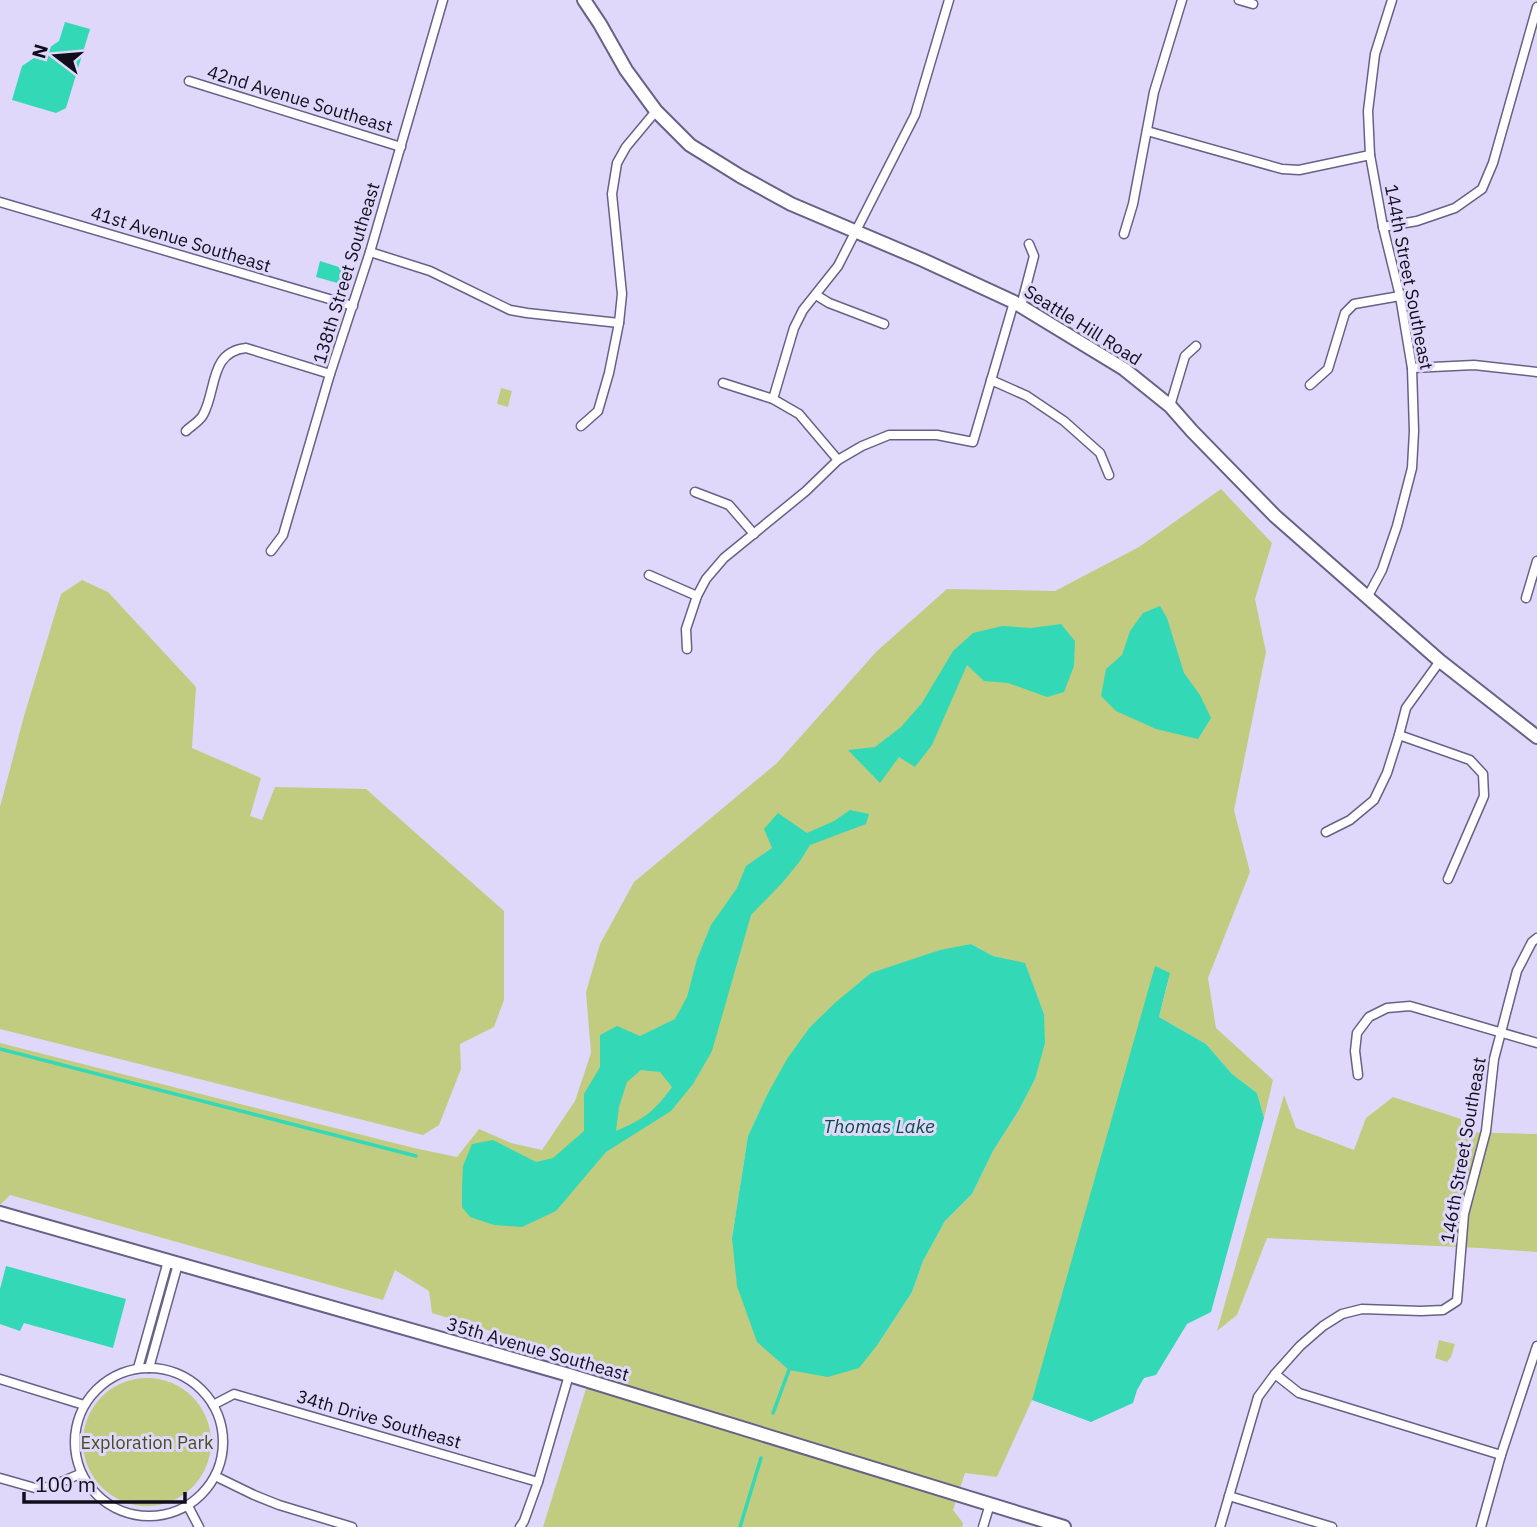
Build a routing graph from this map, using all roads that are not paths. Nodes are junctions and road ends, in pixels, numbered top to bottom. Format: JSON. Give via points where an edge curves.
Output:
{"nodes":[{"id":1,"x":443,"y":0,"type":"edge"},
{"id":2,"x":584,"y":0,"type":"edge"},
{"id":3,"x":949,"y":0,"type":"edge"},
{"id":4,"x":1182,"y":0,"type":"edge"},
{"id":5,"x":1240,"y":0,"type":"edge"},
{"id":6,"x":1392,"y":0,"type":"edge"},
{"id":7,"x":1253,"y":4,"type":"dead end"},
{"id":8,"x":1537,"y":7,"type":"edge"},
{"id":9,"x":189,"y":81,"type":"dead end"},
{"id":10,"x":656,"y":111,"type":"junction"},
{"id":11,"x":1147,"y":131,"type":"junction"},
{"id":12,"x":401,"y":147,"type":"junction"},
{"id":13,"x":1370,"y":155,"type":"junction"},
{"id":14,"x":0,"y":202,"type":"edge"},
{"id":15,"x":1383,"y":227,"type":"junction"},
{"id":16,"x":857,"y":231,"type":"junction"},
{"id":17,"x":1124,"y":234,"type":"dead end"},
{"id":18,"x":1029,"y":244,"type":"dead end"},
{"id":19,"x":370,"y":252,"type":"junction"},
{"id":20,"x":816,"y":295,"type":"junction"},
{"id":21,"x":1400,"y":296,"type":"junction"},
{"id":22,"x":1017,"y":304,"type":"junction"},
{"id":23,"x":353,"y":306,"type":"junction"},
{"id":24,"x":619,"y":323,"type":"junction"},
{"id":25,"x":884,"y":324,"type":"dead end"},
{"id":26,"x":1196,"y":346,"type":"dead end"},
{"id":27,"x":1412,"y":368,"type":"junction"},
{"id":28,"x":1537,"y":372,"type":"edge"},
{"id":29,"x":330,"y":374,"type":"junction"},
{"id":30,"x":991,"y":380,"type":"junction"},
{"id":31,"x":723,"y":383,"type":"dead end"},
{"id":32,"x":1310,"y":385,"type":"dead end"},
{"id":33,"x":773,"y":399,"type":"junction"},
{"id":34,"x":1171,"y":406,"type":"junction"},
{"id":35,"x":581,"y":426,"type":"dead end"},
{"id":36,"x":186,"y":431,"type":"dead end"},
{"id":37,"x":838,"y":460,"type":"junction"},
{"id":38,"x":1109,"y":475,"type":"dead end"},
{"id":39,"x":695,"y":492,"type":"dead end"},
{"id":40,"x":754,"y":534,"type":"junction"},
{"id":41,"x":271,"y":551,"type":"dead end"},
{"id":42,"x":1537,"y":561,"type":"edge"},
{"id":43,"x":649,"y":575,"type":"dead end"},
{"id":44,"x":697,"y":596,"type":"junction"},
{"id":45,"x":1368,"y":596,"type":"junction"},
{"id":46,"x":1526,"y":598,"type":"dead end"},
{"id":47,"x":687,"y":649,"type":"dead end"},
{"id":48,"x":1440,"y":661,"type":"junction"},
{"id":49,"x":1399,"y":735,"type":"junction"},
{"id":50,"x":1537,"y":737,"type":"edge"},
{"id":51,"x":1326,"y":832,"type":"dead end"},
{"id":52,"x":1448,"y":879,"type":"dead end"},
{"id":53,"x":1537,"y":938,"type":"edge"},
{"id":54,"x":1501,"y":1033,"type":"junction"},
{"id":55,"x":1537,"y":1043,"type":"edge"},
{"id":56,"x":1358,"y":1075,"type":"dead end"},
{"id":57,"x":0,"y":1213,"type":"edge"},
{"id":58,"x":173,"y":1263,"type":"junction"},
{"id":59,"x":1537,"y":1346,"type":"edge"},
{"id":60,"x":149,"y":1367,"type":"junction"},
{"id":61,"x":138,"y":1368,"type":"junction"},
{"id":62,"x":1275,"y":1374,"type":"junction"},
{"id":63,"x":569,"y":1375,"type":"junction"},
{"id":64,"x":0,"y":1380,"type":"edge"},
{"id":65,"x":84,"y":1405,"type":"junction"},
{"id":66,"x":213,"y":1405,"type":"junction"},
{"id":67,"x":1501,"y":1455,"type":"junction"},
{"id":68,"x":80,"y":1474,"type":"junction"},
{"id":69,"x":215,"y":1476,"type":"junction"},
{"id":70,"x":0,"y":1478,"type":"edge"},
{"id":71,"x":538,"y":1482,"type":"junction"},
{"id":72,"x":1229,"y":1496,"type":"junction"},
{"id":73,"x":990,"y":1504,"type":"junction"},
{"id":74,"x":188,"y":1506,"type":"junction"},
{"id":75,"x":199,"y":1527,"type":"edge"},
{"id":76,"x":352,"y":1527,"type":"edge"},
{"id":77,"x":520,"y":1527,"type":"edge"},
{"id":78,"x":983,"y":1527,"type":"edge"},
{"id":79,"x":1063,"y":1527,"type":"edge"},
{"id":80,"x":1220,"y":1527,"type":"edge"},
{"id":81,"x":1332,"y":1527,"type":"edge"},
{"id":82,"x":1481,"y":1527,"type":"edge"}],
"edges":[{"from":1,"to":12,"type":"street","name":"138th Street Southeast"},
{"from":2,"to":10,"type":"main road","name":"Seattle Hill Road"},
{"from":3,"to":16,"type":"street","via":[[915,115]]},
{"from":4,"to":11,"type":"street"},
{"from":5,"to":7,"type":"street"},
{"from":6,"to":13,"type":"street","name":"144th Street Southeast","via":[[1375,54],[1368,111]]},
{"from":8,"to":15,"type":"street","via":[[1482,189],[1455,208]]},
{"from":9,"to":12,"type":"street","name":"42nd Avenue Southeast"},
{"from":10,"to":16,"type":"main road","name":"Seattle Hill Road","via":[[690,145],[740,176],[791,204]]},
{"from":10,"to":24,"type":"street","via":[[617,163],[612,194],[622,295]]},
{"from":11,"to":13,"type":"street","via":[[1282,169],[1299,170]]},
{"from":11,"to":17,"type":"street"},
{"from":12,"to":19,"type":"street","name":"138th Street Southeast"},
{"from":13,"to":15,"type":"street","name":"144th Street Southeast"},
{"from":14,"to":23,"type":"street","name":"41st Avenue Southeast"},
{"from":15,"to":21,"type":"street","name":"144th Street Southeast"},
{"from":16,"to":20,"type":"street"},
{"from":16,"to":22,"type":"main road","name":"Seattle Hill Road"},
{"from":18,"to":22,"type":"street","via":[[1034,256]]},
{"from":19,"to":23,"type":"street","name":"138th Street Southeast"},
{"from":19,"to":24,"type":"street","via":[[430,271],[510,310]]},
{"from":20,"to":25,"type":"street"},
{"from":20,"to":33,"type":"street","via":[[794,328]]},
{"from":21,"to":27,"type":"street","name":"144th Street Southeast"},
{"from":21,"to":32,"type":"street","via":[[1354,304],[1345,313],[1328,369]]},
{"from":22,"to":30,"type":"street"},
{"from":22,"to":34,"type":"main road","name":"Seattle Hill Road","via":[[1124,369]]},
{"from":23,"to":29,"type":"street","name":"138th Street Southeast"},
{"from":24,"to":35,"type":"street","via":[[598,411]]},
{"from":26,"to":34,"type":"street","via":[[1185,356]]},
{"from":27,"to":28,"type":"street","via":[[1474,365]]},
{"from":27,"to":45,"type":"street","name":"144th Street Southeast","via":[[1412,468],[1382,570]]},
{"from":29,"to":36,"type":"street","via":[[238,349],[221,361],[202,417]]},
{"from":29,"to":41,"type":"street","name":"138th Street Southeast","via":[[283,535]]},
{"from":30,"to":37,"type":"street","via":[[973,442],[937,435],[889,435]]},
{"from":30,"to":38,"type":"street","via":[[1027,396],[1064,421],[1100,453]]},
{"from":31,"to":33,"type":"street"},
{"from":33,"to":37,"type":"street","via":[[799,414]]},
{"from":34,"to":45,"type":"main road","name":"Seattle Hill Road","via":[[1275,516]]},
{"from":37,"to":40,"type":"street"},
{"from":39,"to":40,"type":"street","via":[[729,505]]},
{"from":40,"to":44,"type":"street","via":[[723,558]]},
{"from":42,"to":46,"type":"street"},
{"from":43,"to":44,"type":"street"},
{"from":44,"to":47,"type":"street","via":[[686,629]]},
{"from":45,"to":48,"type":"main road","name":"Seattle Hill Road"},
{"from":48,"to":49,"type":"street","via":[[1406,708]]},
{"from":48,"to":50,"type":"main road","name":"Seattle Hill Road"},
{"from":49,"to":51,"type":"street","via":[[1374,800]]},
{"from":49,"to":52,"type":"street","via":[[1470,760],[1483,774],[1484,796]]},
{"from":53,"to":54,"type":"street","name":"146th Street Southeast","via":[[1517,971]]},
{"from":54,"to":55,"type":"street"},
{"from":54,"to":56,"type":"street","via":[[1410,1006],[1387,1007],[1369,1017],[1357,1033]]},
{"from":54,"to":62,"type":"street","name":"146th Street Southeast","via":[[1486,1131],[1464,1214],[1457,1301],[1443,1310],[1362,1309],[1342,1314],[1300,1346]]},
{"from":57,"to":58,"type":"main road","name":"35th Avenue Southeast"},
{"from":58,"to":60,"type":"street"},
{"from":58,"to":61,"type":"street"},
{"from":58,"to":63,"type":"main road","name":"35th Avenue Southeast"},
{"from":59,"to":67,"type":"street"},
{"from":60,"to":61,"type":"street"},
{"from":60,"to":66,"type":"street","via":[[174,1372],[197,1385]]},
{"from":61,"to":65,"type":"street","via":[[107,1380]]},
{"from":62,"to":67,"type":"street","via":[[1299,1393]]},
{"from":62,"to":72,"type":"street","name":"146th Street Southeast","via":[[1258,1398]]},
{"from":63,"to":71,"type":"street"},
{"from":63,"to":73,"type":"main road","name":"35th Avenue Southeast"},
{"from":64,"to":65,"type":"street"},
{"from":65,"to":68,"type":"street","via":[[75,1427],[74,1451]]},
{"from":66,"to":69,"type":"street","via":[[223,1433]]},
{"from":66,"to":71,"type":"street","name":"34th Drive Southeast","via":[[233,1394]]},
{"from":67,"to":82,"type":"street"},
{"from":68,"to":70,"type":"street","via":[[35,1488]]},
{"from":68,"to":74,"type":"street","via":[[100,1499],[127,1514],[148,1518]]},
{"from":69,"to":74,"type":"street"},
{"from":69,"to":76,"type":"street","via":[[254,1496]]},
{"from":71,"to":77,"type":"street"},
{"from":72,"to":80,"type":"street","name":"146th Street Southeast"},
{"from":72,"to":81,"type":"street"},
{"from":73,"to":78,"type":"street"},
{"from":73,"to":79,"type":"main road","name":"35th Avenue Southeast"},
{"from":74,"to":75,"type":"street"}]}
